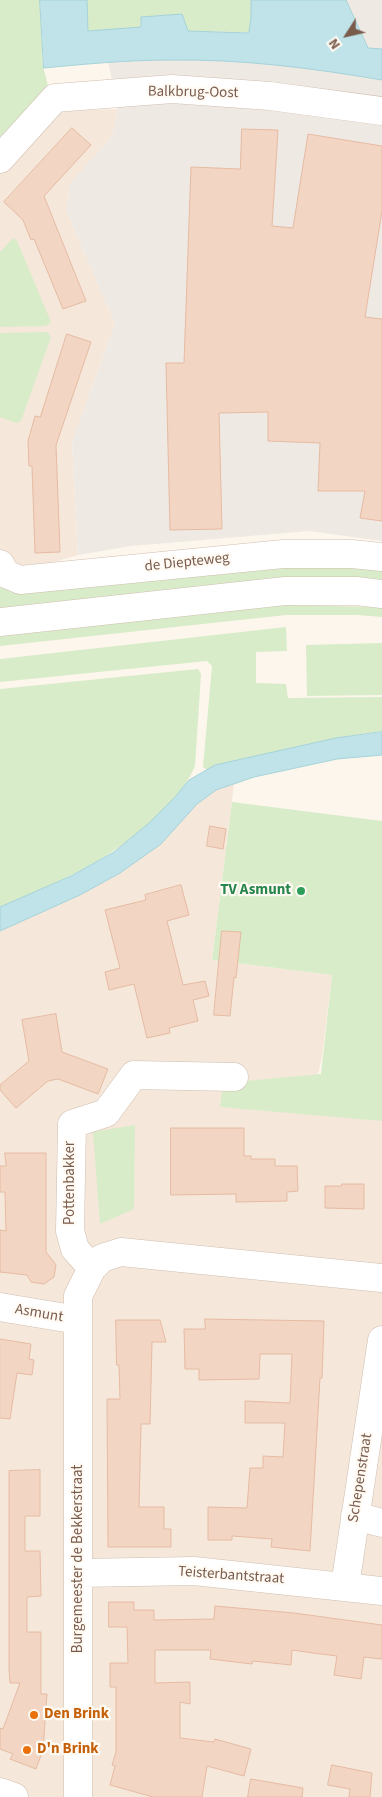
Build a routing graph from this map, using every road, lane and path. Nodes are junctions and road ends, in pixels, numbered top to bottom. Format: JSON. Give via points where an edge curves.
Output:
{"nodes":[{"id":1,"x":382,"y":111,"type":"edge"},
{"id":2,"x":0,"y":159,"type":"edge"},
{"id":3,"x":382,"y":556,"type":"edge"},
{"id":4,"x":0,"y":564,"type":"edge"},
{"id":5,"x":382,"y":594,"type":"edge"},
{"id":6,"x":0,"y":622,"type":"edge"},
{"id":7,"x":234,"y":1077,"type":"dead end"},
{"id":8,"x":92,"y":1268,"type":"junction"},
{"id":9,"x":382,"y":1278,"type":"edge"},
{"id":10,"x":0,"y":1307,"type":"edge"},
{"id":11,"x":78,"y":1320,"type":"junction"},
{"id":12,"x":382,"y":1340,"type":"edge"},
{"id":13,"x":355,"y":1516,"type":"junction"},
{"id":14,"x":382,"y":1523,"type":"edge"},
{"id":15,"x":79,"y":1574,"type":"junction"},
{"id":16,"x":345,"y":1586,"type":"junction"},
{"id":17,"x":382,"y":1591,"type":"edge"},
{"id":18,"x":0,"y":1792,"type":"edge"},
{"id":19,"x":14,"y":1797,"type":"edge"},
{"id":20,"x":78,"y":1797,"type":"edge"}],
"edges":[{"from":1,"to":2,"type":"street","name":"Balkbrug-Oost","via":[[270,96],[172,90],[55,98]]},
{"from":3,"to":4,"type":"street","name":"de Diepteweg","via":[[282,554],[20,580],[6,574]]},
{"from":5,"to":6,"type":"street","via":[[285,591]]},
{"from":7,"to":8,"type":"street","name":"Pottenbakker","via":[[134,1075],[106,1113],[72,1124],[70,1231],[74,1249]]},
{"from":8,"to":9,"type":"street","via":[[102,1258],[120,1252]]},
{"from":8,"to":11,"type":"street","via":[[78,1296]]},
{"from":10,"to":11,"type":"street","name":"Asmunt"},
{"from":11,"to":15,"type":"street","name":"Burgemeester de Bekkerstraat"},
{"from":12,"to":13,"type":"street","name":"Schepenstraat"},
{"from":13,"to":14,"type":"street"},
{"from":13,"to":16,"type":"street","name":"Schepenstraat"},
{"from":15,"to":16,"type":"street","name":"Teisterbantstraat","via":[[194,1571]]},
{"from":15,"to":20,"type":"street","name":"Burgemeester de Bekkerstraat"},
{"from":16,"to":17,"type":"street","name":"Teisterbantstraat"},
{"from":18,"to":19,"type":"street"}]}
